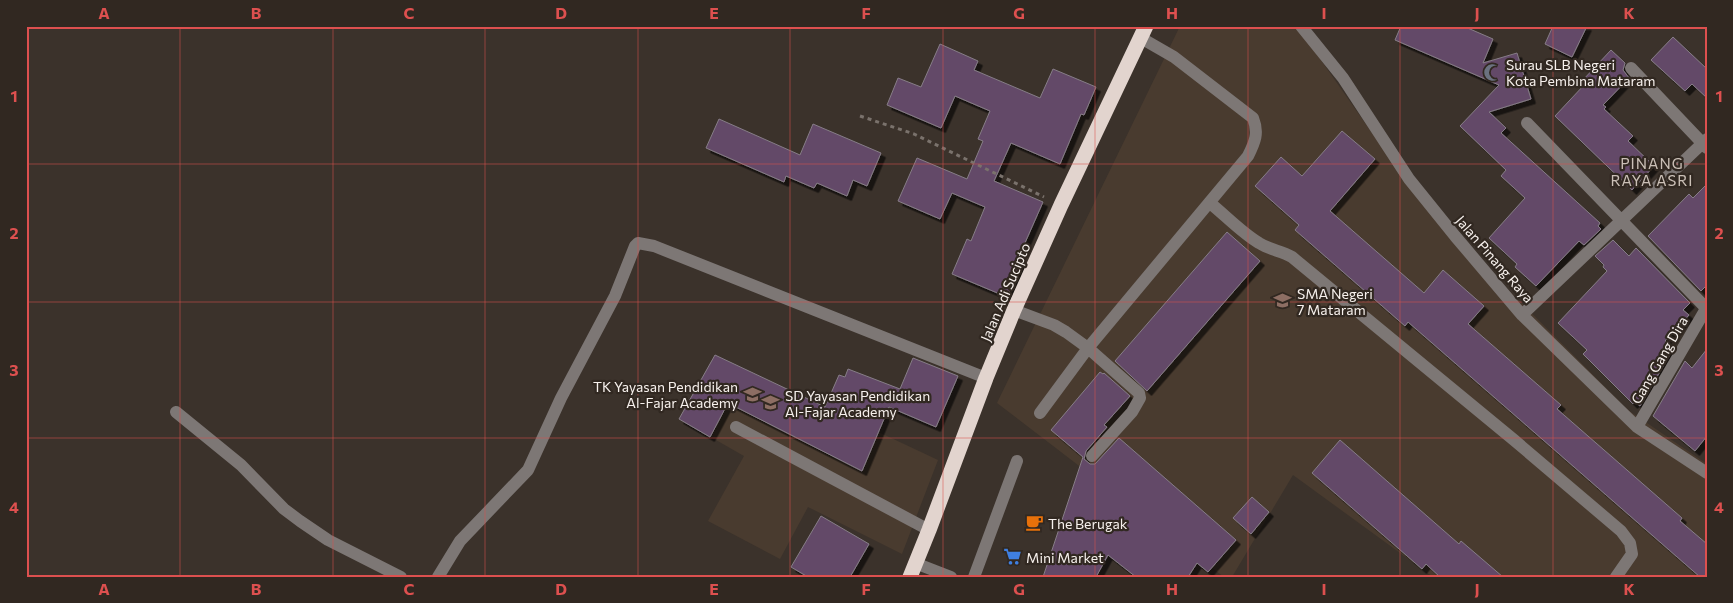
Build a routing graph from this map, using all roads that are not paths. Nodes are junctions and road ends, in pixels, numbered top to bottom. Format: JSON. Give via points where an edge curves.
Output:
{"nodes":[{"id":1,"x":1301,"y":26,"type":"edge"},
{"id":2,"x":1143,"y":32,"type":"edge"},
{"id":3,"x":1631,"y":68,"type":"dead end"},
{"id":4,"x":1527,"y":123,"type":"dead end"},
{"id":5,"x":1705,"y":143,"type":"edge"},
{"id":6,"x":1210,"y":203,"type":"junction"},
{"id":7,"x":1620,"y":221,"type":"junction"},
{"id":8,"x":1707,"y":308,"type":"edge"},
{"id":9,"x":1014,"y":310,"type":"junction"},
{"id":10,"x":1522,"y":315,"type":"junction"},
{"id":11,"x":1088,"y":348,"type":"junction"},
{"id":12,"x":986,"y":378,"type":"junction"},
{"id":13,"x":176,"y":412,"type":"dead end"},
{"id":14,"x":1040,"y":413,"type":"dead end"},
{"id":15,"x":736,"y":427,"type":"dead end"},
{"id":16,"x":1637,"y":427,"type":"junction"},
{"id":17,"x":1092,"y":456,"type":"dead end"},
{"id":18,"x":1017,"y":461,"type":"dead end"},
{"id":19,"x":1707,"y":474,"type":"edge"},
{"id":20,"x":929,"y":530,"type":"junction"},
{"id":21,"x":912,"y":570,"type":"edge"},
{"id":22,"x":401,"y":577,"type":"edge"},
{"id":23,"x":438,"y":577,"type":"edge"},
{"id":24,"x":952,"y":577,"type":"edge"},
{"id":25,"x":974,"y":577,"type":"edge"},
{"id":26,"x":1616,"y":577,"type":"edge"}],
"edges":[{"from":1,"to":10,"type":"street","name":"Jalan Pinang Raya","via":[[1343,78],[1409,179]]},
{"from":2,"to":6,"type":"street","via":[[1158,47],[1253,118],[1257,126],[1255,143],[1248,156]]},
{"from":2,"to":9,"type":"highway","name":"Jalan Adi Sucipto"},
{"from":3,"to":5,"type":"street"},
{"from":4,"to":7,"type":"street"},
{"from":5,"to":7,"type":"street"},
{"from":6,"to":11,"type":"street"},
{"from":6,"to":26,"type":"street","via":[[1258,243],[1292,257],[1621,531],[1630,543],[1632,554]]},
{"from":7,"to":8,"type":"street"},
{"from":7,"to":10,"type":"street"},
{"from":8,"to":16,"type":"street","name":"Gang Gang Dira"},
{"from":9,"to":11,"type":"street","via":[[1054,325]]},
{"from":9,"to":12,"type":"highway","name":"Jalan Adi Sucipto"},
{"from":10,"to":16,"type":"street","name":"Jalan Pinang Raya"},
{"from":11,"to":14,"type":"street"},
{"from":11,"to":17,"type":"street","via":[[1134,387],[1140,398],[1132,412]]},
{"from":12,"to":20,"type":"highway","name":"Jalan Adi Sucipto"},
{"from":12,"to":23,"type":"street","via":[[654,246],[638,244],[528,470],[460,541]]},
{"from":13,"to":22,"type":"street","via":[[241,465],[300,521],[328,540]]},
{"from":15,"to":20,"type":"street"},
{"from":16,"to":19,"type":"street","name":"Jalan Pinang Raya"},
{"from":18,"to":25,"type":"street"},
{"from":20,"to":21,"type":"highway","name":"Jalan Adi Sucipto"},
{"from":21,"to":24,"type":"street","via":[[939,572]]}]}
